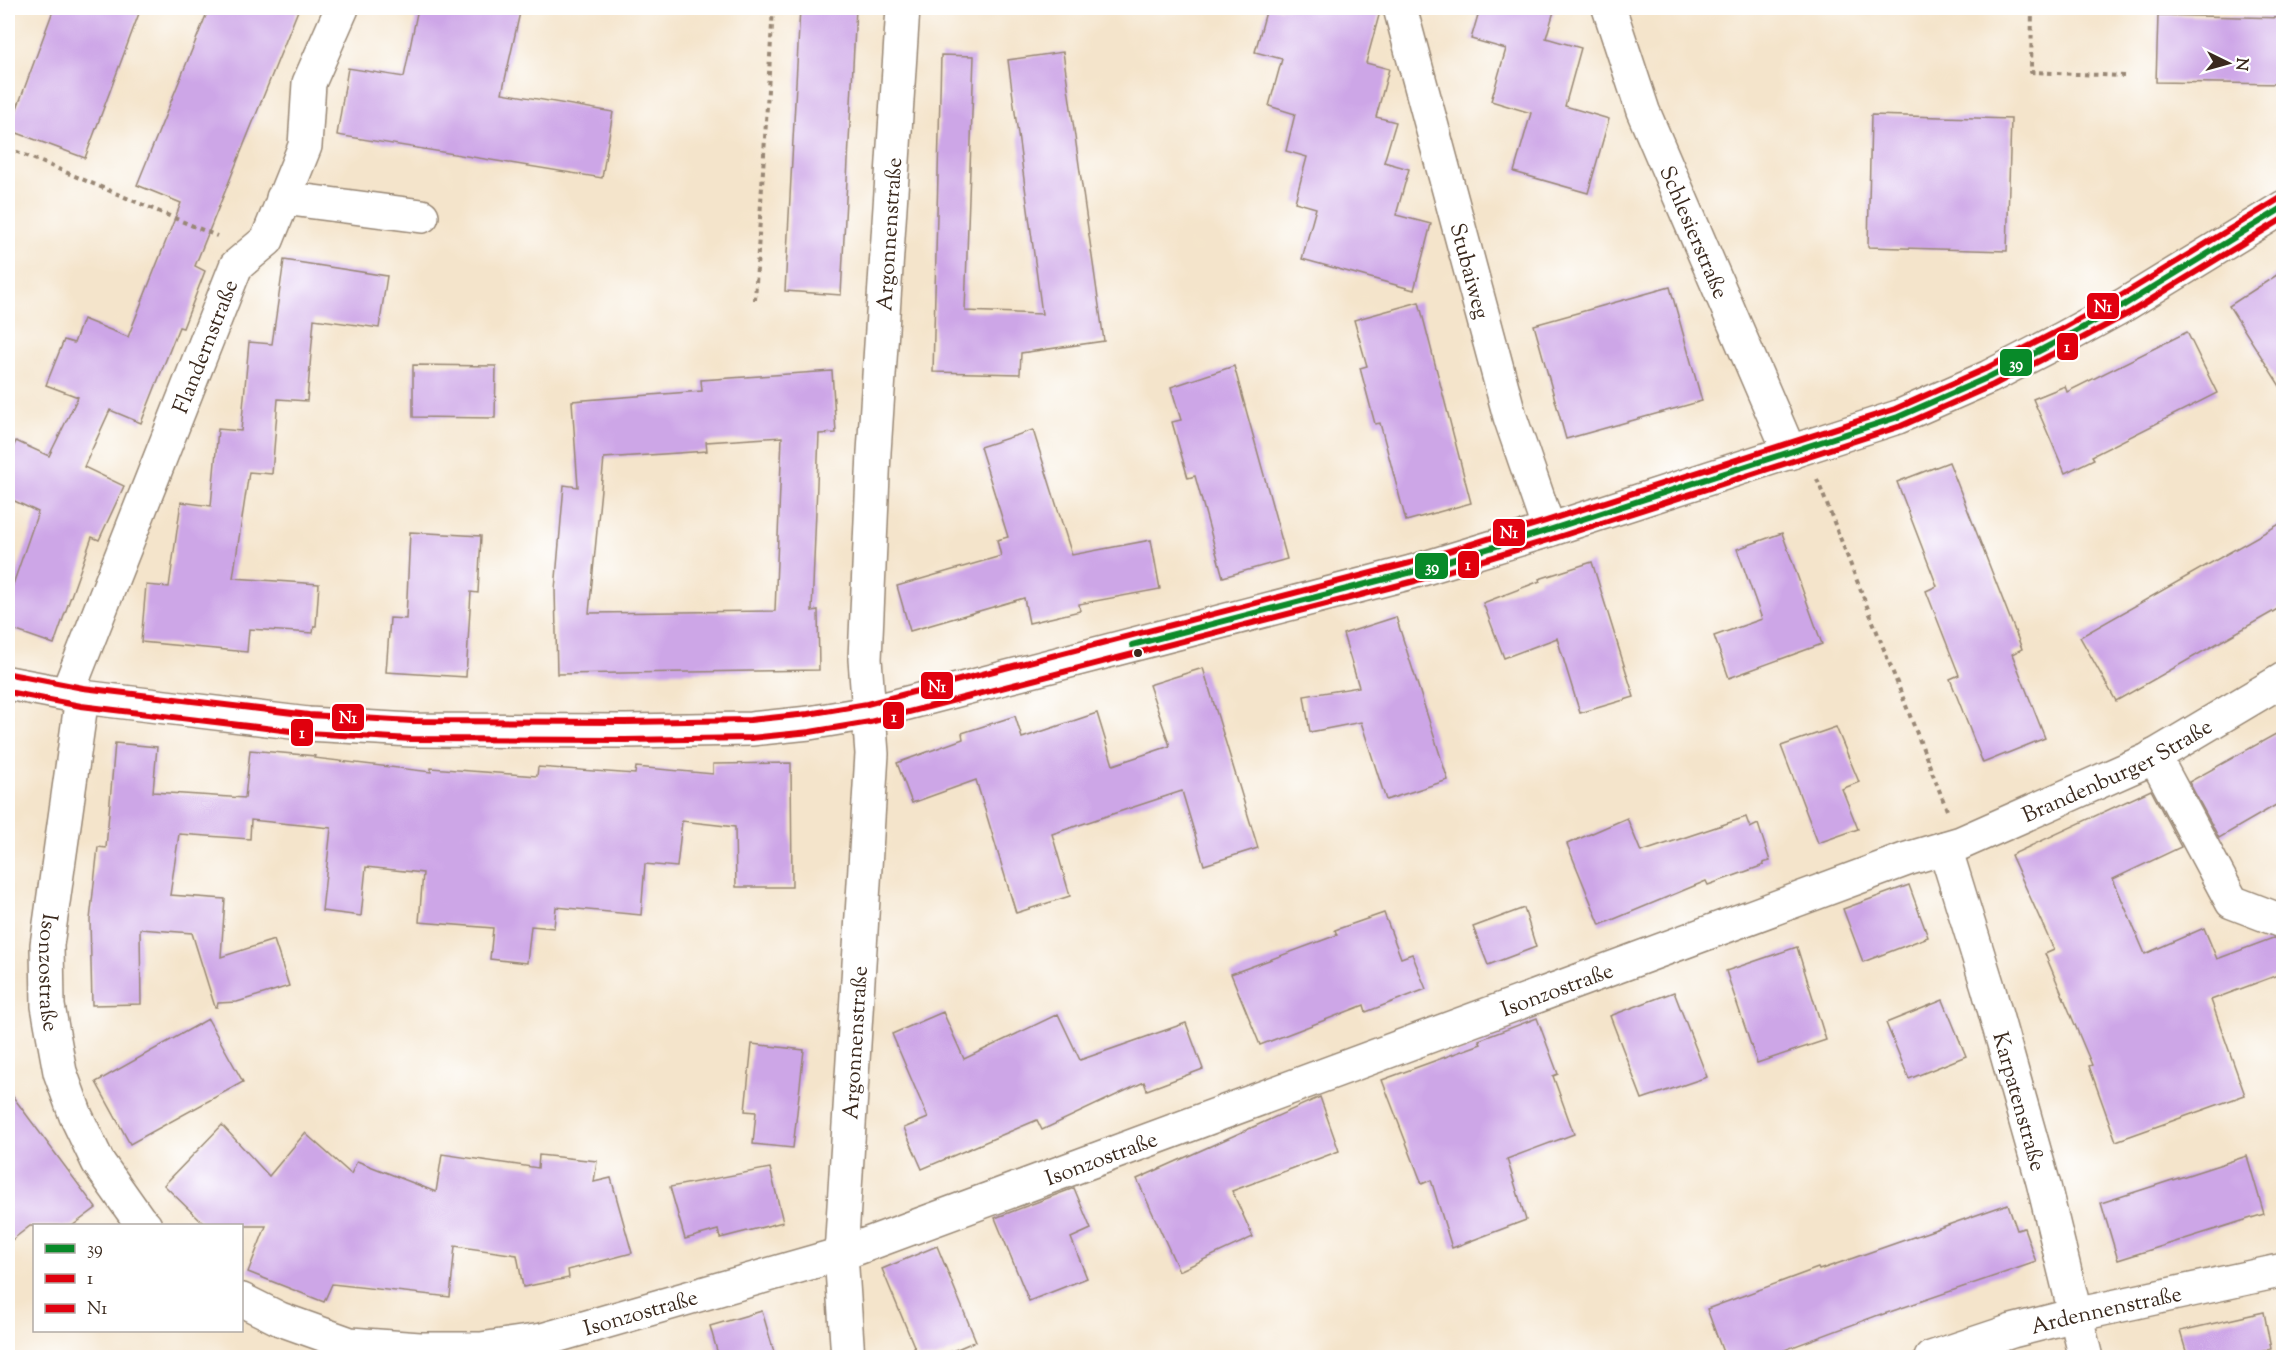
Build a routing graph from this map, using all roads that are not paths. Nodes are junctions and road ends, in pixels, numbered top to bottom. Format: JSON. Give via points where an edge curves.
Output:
{"nodes":[{"id":1,"x":342,"y":8,"type":"edge"},
{"id":2,"x":903,"y":8,"type":"edge"},
{"id":3,"x":1400,"y":8,"type":"edge"},
{"id":4,"x":1610,"y":8,"type":"edge"},
{"id":5,"x":283,"y":198,"type":"junction"},
{"id":6,"x":2283,"y":207,"type":"edge"},
{"id":7,"x":422,"y":216,"type":"dead end"},
{"id":8,"x":1797,"y":450,"type":"junction"},
{"id":9,"x":1549,"y":530,"type":"junction"},
{"id":10,"x":2283,"y":679,"type":"edge"},
{"id":11,"x":8,"y":684,"type":"edge"},
{"id":12,"x":75,"y":695,"type":"junction"},
{"id":13,"x":869,"y":713,"type":"junction"},
{"id":14,"x":2154,"y":756,"type":"junction"},
{"id":15,"x":1945,"y":848,"type":"junction"},
{"id":16,"x":2283,"y":922,"type":"edge"},
{"id":17,"x":144,"y":1224,"type":"edge"},
{"id":18,"x":841,"y":1254,"type":"junction"},
{"id":19,"x":2283,"y":1270,"type":"edge"},
{"id":20,"x":243,"y":1300,"type":"edge"},
{"id":21,"x":2075,"y":1315,"type":"junction"},
{"id":22,"x":848,"y":1358,"type":"edge"},
{"id":23,"x":1931,"y":1358,"type":"edge"},
{"id":24,"x":2085,"y":1358,"type":"edge"}],
"edges":[{"from":1,"to":5,"type":"street","name":"Flandernstraße","via":[[309,83],[305,146]]},
{"from":2,"to":13,"type":"street","name":"Argonnenstraße","via":[[864,659]]},
{"from":3,"to":9,"type":"street","name":"Stubaiweg","via":[[1510,417]]},
{"from":4,"to":8,"type":"street","name":"Schlesierstraße","via":[[1643,111]]},
{"from":5,"to":7,"type":"street"},
{"from":5,"to":12,"type":"street","name":"Flandernstraße","via":[[267,240],[236,266]]},
{"from":6,"to":8,"type":"street","via":[[2124,305],[1989,377],[1898,417]]},
{"from":8,"to":9,"type":"street"},
{"from":9,"to":13,"type":"street","via":[[1412,572]]},
{"from":10,"to":14,"type":"street","name":"Brandenburger Straße"},
{"from":11,"to":12,"type":"street"},
{"from":12,"to":13,"type":"street","via":[[308,724],[412,730],[751,729]]},
{"from":12,"to":17,"type":"street","name":"Isonzostraße","via":[[47,945],[48,1006],[60,1072],[76,1116],[98,1162]]},
{"from":13,"to":18,"type":"street","name":"Argonnenstraße","via":[[872,754]]},
{"from":14,"to":15,"type":"street","name":"Brandenburger Straße"},
{"from":14,"to":16,"type":"street","via":[[2232,902]]},
{"from":15,"to":18,"type":"street","name":"Isonzostraße"},
{"from":15,"to":21,"type":"street","name":"Karpatenstraße","via":[[2043,1182]]},
{"from":18,"to":20,"type":"street","name":"Isonzostraße","via":[[542,1340],[481,1348],[350,1344],[280,1319]]},
{"from":18,"to":22,"type":"street","name":"Argonnenstraße"},
{"from":19,"to":21,"type":"street","name":"Ardennenstraße"},
{"from":21,"to":23,"type":"street","name":"Ardennenstraße"},
{"from":21,"to":24,"type":"street","name":"Karpatenstraße"}]}
